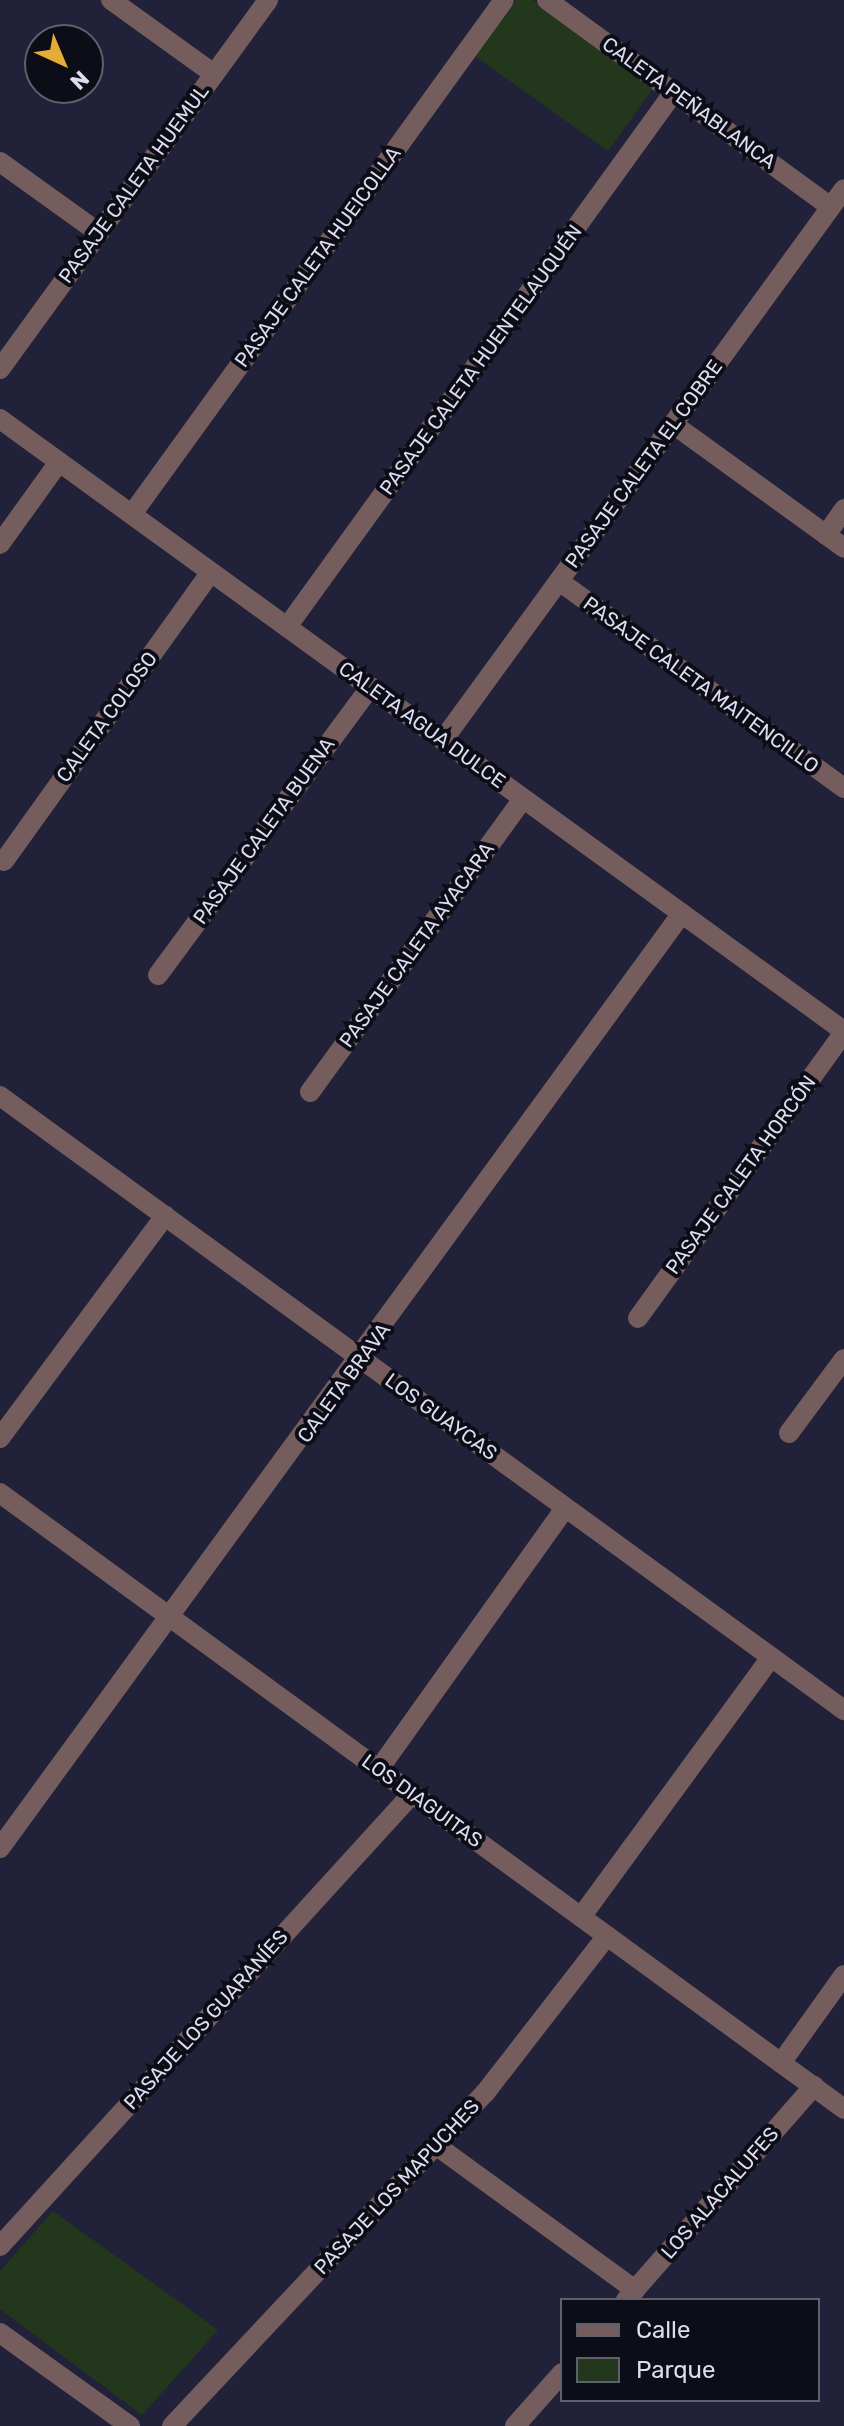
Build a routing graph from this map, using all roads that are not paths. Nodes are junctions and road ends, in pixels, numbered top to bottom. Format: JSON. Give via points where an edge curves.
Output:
{"nodes":[{"id":1,"x":111,"y":0,"type":"edge"},
{"id":2,"x":268,"y":0,"type":"edge"},
{"id":3,"x":504,"y":0,"type":"edge"},
{"id":4,"x":547,"y":0,"type":"edge"},
{"id":5,"x":214,"y":74,"type":"junction"},
{"id":6,"x":674,"y":92,"type":"junction"},
{"id":7,"x":0,"y":162,"type":"edge"},
{"id":8,"x":844,"y":189,"type":"edge"},
{"id":9,"x":831,"y":207,"type":"junction"},
{"id":10,"x":99,"y":233,"type":"junction"},
{"id":11,"x":0,"y":369,"type":"edge"},
{"id":12,"x":0,"y":419,"type":"edge"},
{"id":13,"x":673,"y":424,"type":"junction"},
{"id":14,"x":59,"y":462,"type":"junction"},
{"id":15,"x":844,"y":509,"type":"edge"},
{"id":16,"x":132,"y":514,"type":"junction"},
{"id":17,"x":826,"y":535,"type":"junction"},
{"id":18,"x":0,"y":544,"type":"edge"},
{"id":19,"x":844,"y":548,"type":"edge"},
{"id":20,"x":211,"y":572,"type":"junction"},
{"id":21,"x":559,"y":581,"type":"junction"},
{"id":22,"x":287,"y":627,"type":"junction"},
{"id":23,"x":370,"y":687,"type":"junction"},
{"id":24,"x":443,"y":740,"type":"junction"},
{"id":25,"x":844,"y":788,"type":"edge"},
{"id":26,"x":523,"y":799,"type":"junction"},
{"id":27,"x":4,"y":861,"type":"dead end"},
{"id":28,"x":682,"y":913,"type":"junction"},
{"id":29,"x":158,"y":975,"type":"dead end"},
{"id":30,"x":844,"y":1032,"type":"edge"},
{"id":31,"x":310,"y":1092,"type":"dead end"},
{"id":32,"x":0,"y":1096,"type":"edge"},
{"id":33,"x":165,"y":1216,"type":"junction"},
{"id":34,"x":638,"y":1318,"type":"dead end"},
{"id":35,"x":361,"y":1359,"type":"junction"},
{"id":36,"x":844,"y":1359,"type":"edge"},
{"id":37,"x":789,"y":1433,"type":"dead end"},
{"id":38,"x":0,"y":1438,"type":"edge"},
{"id":39,"x":0,"y":1493,"type":"edge"},
{"id":40,"x":565,"y":1508,"type":"junction"},
{"id":41,"x":173,"y":1620,"type":"junction"},
{"id":42,"x":771,"y":1657,"type":"junction"},
{"id":43,"x":844,"y":1710,"type":"edge"},
{"id":44,"x":379,"y":1769,"type":"junction"},
{"id":45,"x":412,"y":1794,"type":"junction"},
{"id":46,"x":0,"y":1848,"type":"edge"},
{"id":47,"x":581,"y":1917,"type":"junction"},
{"id":48,"x":607,"y":1936,"type":"junction"},
{"id":49,"x":844,"y":1975,"type":"edge"},
{"id":50,"x":781,"y":2063,"type":"junction"},
{"id":51,"x":814,"y":2086,"type":"junction"},
{"id":52,"x":844,"y":2109,"type":"edge"},
{"id":53,"x":437,"y":2146,"type":"junction"},
{"id":54,"x":0,"y":2246,"type":"edge"},
{"id":55,"x":630,"y":2295,"type":"edge"},
{"id":56,"x":0,"y":2333,"type":"edge"},
{"id":57,"x":560,"y":2375,"type":"edge"},
{"id":58,"x":130,"y":2426,"type":"edge"},
{"id":59,"x":172,"y":2426,"type":"edge"},
{"id":60,"x":515,"y":2426,"type":"edge"}],
"edges":[{"from":1,"to":5,"type":"street"},
{"from":2,"to":5,"type":"street","name":"PASAJE CALETA HUEMUL"},
{"from":3,"to":16,"type":"street","name":"PASAJE CALETA HUEICOLLA"},
{"from":4,"to":6,"type":"street","name":"CALETA PEÑABLANCA"},
{"from":5,"to":10,"type":"street","name":"PASAJE CALETA HUEMUL"},
{"from":6,"to":9,"type":"street","name":"CALETA PEÑABLANCA"},
{"from":6,"to":22,"type":"street","name":"PASAJE CALETA HUENTELAUQUÉN"},
{"from":7,"to":10,"type":"street"},
{"from":8,"to":9,"type":"street","name":"PASAJE CALETA EL COBRE"},
{"from":9,"to":13,"type":"street","name":"PASAJE CALETA EL COBRE"},
{"from":10,"to":11,"type":"street","name":"PASAJE CALETA HUEMUL"},
{"from":12,"to":14,"type":"street","name":"CALETA AGUA DULCE"},
{"from":13,"to":17,"type":"street"},
{"from":13,"to":21,"type":"street","name":"PASAJE CALETA EL COBRE"},
{"from":14,"to":16,"type":"street","name":"CALETA AGUA DULCE"},
{"from":14,"to":18,"type":"street"},
{"from":15,"to":17,"type":"street"},
{"from":16,"to":20,"type":"street","name":"CALETA AGUA DULCE"},
{"from":17,"to":19,"type":"street"},
{"from":20,"to":22,"type":"street","name":"CALETA AGUA DULCE"},
{"from":20,"to":27,"type":"street","name":"CALETA COLOSO"},
{"from":21,"to":24,"type":"street","name":"PASAJE CALETA EL COBRE"},
{"from":21,"to":25,"type":"street","name":"PASAJE CALETA MAITENCILLO"},
{"from":22,"to":23,"type":"street","name":"CALETA AGUA DULCE"},
{"from":23,"to":24,"type":"street","name":"CALETA AGUA DULCE"},
{"from":23,"to":29,"type":"street","name":"PASAJE CALETA BUENA"},
{"from":24,"to":26,"type":"street","name":"CALETA AGUA DULCE"},
{"from":26,"to":28,"type":"street","name":"CALETA AGUA DULCE"},
{"from":26,"to":31,"type":"street","name":"PASAJE CALETA AYACARA"},
{"from":28,"to":30,"type":"street","name":"CALETA AGUA DULCE"},
{"from":28,"to":35,"type":"street","name":"CALETA BRAVA"},
{"from":30,"to":34,"type":"street","name":"PASAJE CALETA HORCÓN"},
{"from":32,"to":33,"type":"street","name":"LOS GUAYCAS"},
{"from":33,"to":35,"type":"street","name":"LOS GUAYCAS"},
{"from":33,"to":38,"type":"street"},
{"from":35,"to":40,"type":"street","name":"LOS GUAYCAS"},
{"from":35,"to":41,"type":"street","name":"CALETA BRAVA"},
{"from":36,"to":37,"type":"street"},
{"from":39,"to":41,"type":"street","name":"LOS DIAGUITAS"},
{"from":40,"to":42,"type":"street","name":"LOS GUAYCAS"},
{"from":40,"to":44,"type":"street"},
{"from":41,"to":44,"type":"street","name":"LOS DIAGUITAS"},
{"from":41,"to":46,"type":"street","name":"CALETA BRAVA"},
{"from":42,"to":43,"type":"street","name":"LOS GUAYCAS"},
{"from":42,"to":47,"type":"street"},
{"from":44,"to":45,"type":"street","name":"LOS DIAGUITAS"},
{"from":45,"to":47,"type":"street","name":"LOS DIAGUITAS"},
{"from":45,"to":54,"type":"street","name":"PASAJE LOS GUARANÍES"},
{"from":47,"to":48,"type":"street","name":"LOS DIAGUITAS"},
{"from":48,"to":50,"type":"street","name":"LOS DIAGUITAS"},
{"from":48,"to":53,"type":"street","name":"PASAJE LOS MAPUCHES"},
{"from":49,"to":50,"type":"street"},
{"from":50,"to":51,"type":"street","name":"LOS DIAGUITAS"},
{"from":51,"to":52,"type":"street","name":"LOS DIAGUITAS"},
{"from":51,"to":55,"type":"street","name":"LOS ALACALUFES"},
{"from":53,"to":55,"type":"street"},
{"from":53,"to":59,"type":"street","name":"PASAJE LOS MAPUCHES"},
{"from":56,"to":58,"type":"street"},
{"from":57,"to":60,"type":"street"}]}
